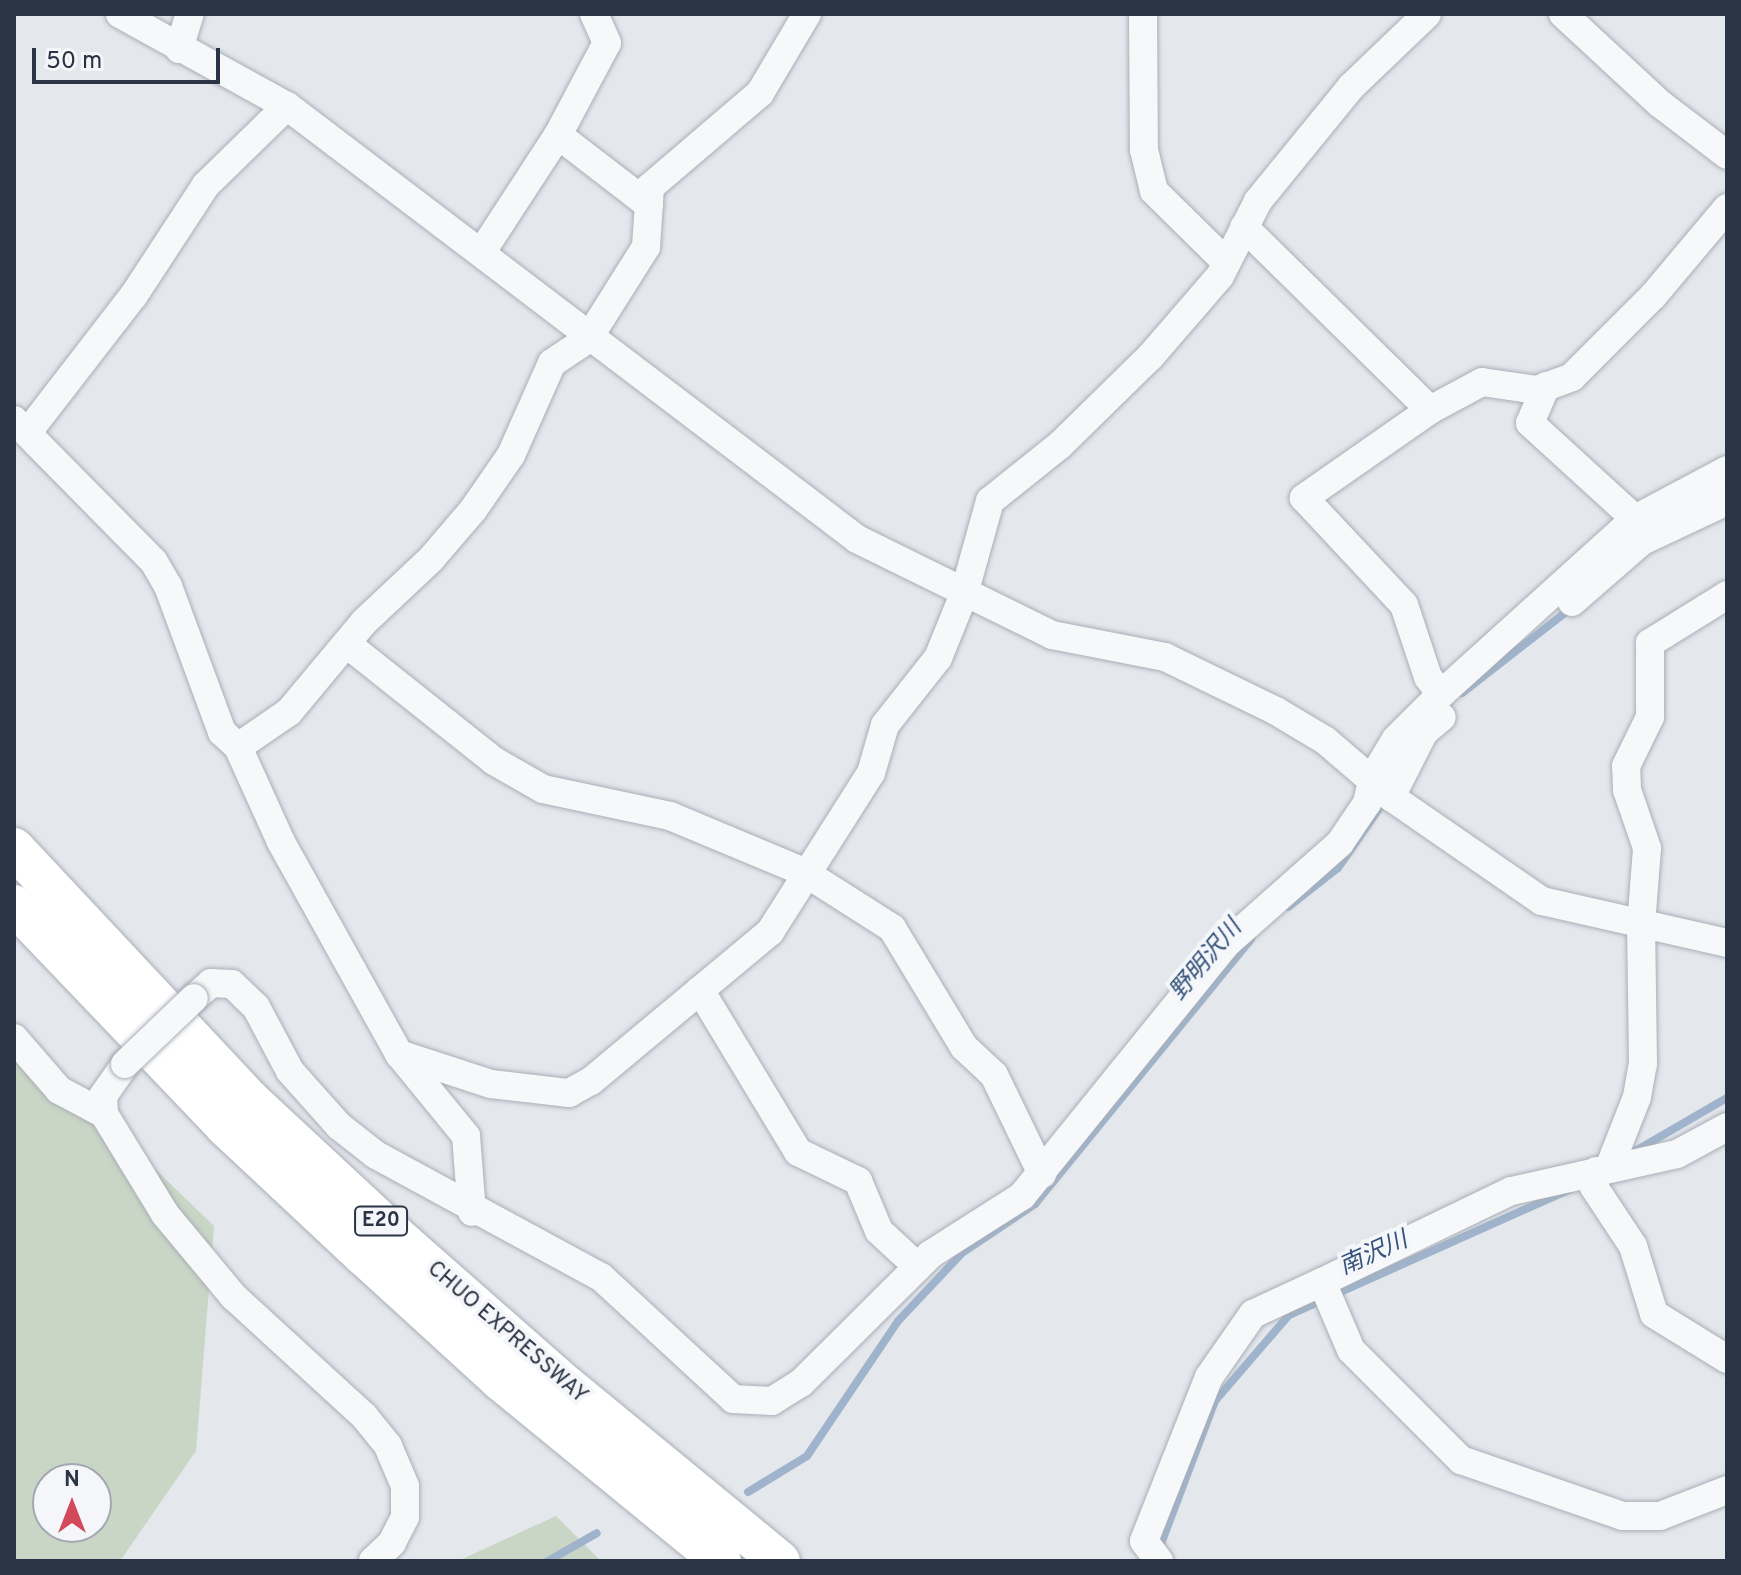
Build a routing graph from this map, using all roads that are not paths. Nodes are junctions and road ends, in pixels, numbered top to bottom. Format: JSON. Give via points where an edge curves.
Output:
{"nodes":[{"id":1,"x":120,"y":14,"type":"edge"},
{"id":2,"x":190,"y":14,"type":"edge"},
{"id":3,"x":594,"y":14,"type":"edge"},
{"id":4,"x":807,"y":14,"type":"edge"},
{"id":5,"x":1143,"y":14,"type":"edge"},
{"id":6,"x":1427,"y":14,"type":"edge"},
{"id":7,"x":1563,"y":14,"type":"edge"},
{"id":8,"x":179,"y":49,"type":"junction"},
{"id":9,"x":287,"y":106,"type":"junction"},
{"id":10,"x":558,"y":135,"type":"junction"},
{"id":11,"x":1727,"y":155,"type":"edge"},
{"id":12,"x":649,"y":205,"type":"junction"},
{"id":13,"x":1727,"y":208,"type":"edge"},
{"id":14,"x":1244,"y":227,"type":"junction"},
{"id":15,"x":483,"y":250,"type":"junction"},
{"id":16,"x":1225,"y":261,"type":"junction"},
{"id":17,"x":588,"y":339,"type":"junction"},
{"id":18,"x":1546,"y":386,"type":"junction"},
{"id":19,"x":1430,"y":410,"type":"junction"},
{"id":20,"x":21,"y":426,"type":"edge"},
{"id":21,"x":1725,"y":490,"type":"edge"},
{"id":22,"x":1635,"y":519,"type":"junction"},
{"id":23,"x":964,"y":594,"type":"junction"},
{"id":24,"x":1727,"y":595,"type":"edge"},
{"id":25,"x":347,"y":644,"type":"junction"},
{"id":26,"x":1441,"y":694,"type":"junction"},
{"id":27,"x":238,"y":747,"type":"junction"},
{"id":28,"x":1382,"y":787,"type":"junction"},
{"id":29,"x":14,"y":848,"type":"edge"},
{"id":30,"x":804,"y":872,"type":"junction"},
{"id":31,"x":14,"y":905,"type":"edge"},
{"id":32,"x":1641,"y":925,"type":"junction"},
{"id":33,"x":1727,"y":943,"type":"edge"},
{"id":34,"x":700,"y":990,"type":"junction"},
{"id":35,"x":14,"y":1038,"type":"edge"},
{"id":36,"x":399,"y":1054,"type":"junction"},
{"id":37,"x":104,"y":1114,"type":"junction"},
{"id":38,"x":1727,"y":1127,"type":"edge"},
{"id":39,"x":1602,"y":1170,"type":"junction"},
{"id":40,"x":1042,"y":1174,"type":"junction"},
{"id":41,"x":472,"y":1212,"type":"junction"},
{"id":42,"x":918,"y":1267,"type":"junction"},
{"id":43,"x":1322,"y":1282,"type":"junction"},
{"id":44,"x":1727,"y":1359,"type":"edge"},
{"id":45,"x":1727,"y":1490,"type":"edge"},
{"id":46,"x":373,"y":1561,"type":"edge"},
{"id":47,"x":721,"y":1561,"type":"edge"},
{"id":48,"x":780,"y":1561,"type":"edge"},
{"id":49,"x":1159,"y":1561,"type":"edge"}],
"edges":[{"from":1,"to":8,"type":"street"},
{"from":2,"to":8,"type":"street"},
{"from":3,"to":10,"type":"street","via":[[607,43]]},
{"from":4,"to":12,"type":"street","via":[[760,93],[650,187]]},
{"from":5,"to":16,"type":"street","via":[[1144,150],[1154,191]]},
{"from":6,"to":14,"type":"street","via":[[1351,87],[1258,201]]},
{"from":7,"to":11,"type":"street","via":[[1659,103]]},
{"from":8,"to":9,"type":"street"},
{"from":9,"to":15,"type":"street"},
{"from":9,"to":20,"type":"street","via":[[206,185],[134,295]]},
{"from":10,"to":12,"type":"street"},
{"from":10,"to":15,"type":"street"},
{"from":12,"to":17,"type":"street","via":[[646,247]]},
{"from":13,"to":18,"type":"street","via":[[1653,296],[1572,377]]},
{"from":14,"to":16,"type":"street"},
{"from":14,"to":19,"type":"street"},
{"from":15,"to":17,"type":"street"},
{"from":16,"to":23,"type":"street","via":[[1220,276],[1103,405],[990,501]]},
{"from":17,"to":23,"type":"street","via":[[813,510]]},
{"from":17,"to":25,"type":"street","via":[[552,363],[511,455],[473,510]]},
{"from":18,"to":19,"type":"street","via":[[1537,390],[1482,382]]},
{"from":18,"to":22,"type":"street","via":[[1530,423]]},
{"from":19,"to":26,"type":"street","via":[[1304,498],[1404,605],[1428,677]]},
{"from":20,"to":27,"type":"street","via":[[154,562],[168,586],[222,732]]},
{"from":21,"to":22,"type":"street"},
{"from":21,"to":28,"type":"street","via":[[1642,541],[1424,732]]},
{"from":22,"to":26,"type":"street"},
{"from":23,"to":28,"type":"street","via":[[1052,635],[1165,657],[1276,711]]},
{"from":23,"to":30,"type":"street","via":[[938,658],[885,725],[871,773]]},
{"from":24,"to":32,"type":"street","via":[[1650,643],[1650,717],[1626,766],[1627,790],[1647,848]]},
{"from":25,"to":27,"type":"street","via":[[289,712]]},
{"from":25,"to":30,"type":"street","via":[[494,761],[543,789],[670,816]]},
{"from":26,"to":28,"type":"street","via":[[1396,739]]},
{"from":27,"to":36,"type":"street","via":[[281,842]]},
{"from":28,"to":32,"type":"street","via":[[1542,901]]},
{"from":28,"to":40,"type":"street","via":[[1340,843],[1226,944]]},
{"from":29,"to":48,"type":"highway","name":"CHUO EXPRESSWAY","number":"E20","via":[[251,1101],[383,1224],[568,1387]]},
{"from":30,"to":34,"type":"street","via":[[770,932]]},
{"from":30,"to":40,"type":"street","via":[[892,928],[964,1047],[994,1075]]},
{"from":31,"to":47,"type":"highway","name":"CHUO EXPRESSWAY","number":"E20","via":[[214,1115],[363,1255],[501,1381]]},
{"from":32,"to":33,"type":"street"},
{"from":32,"to":39,"type":"street","via":[[1643,1064],[1637,1097]]},
{"from":34,"to":36,"type":"street","via":[[591,1081],[569,1093],[491,1084]]},
{"from":34,"to":42,"type":"street","via":[[798,1152],[858,1181],[879,1231]]},
{"from":35,"to":37,"type":"street","via":[[59,1090]]},
{"from":36,"to":41,"type":"street","via":[[466,1136]]},
{"from":37,"to":41,"type":"street","bridge":true,"via":[[103,1096],[125,1064],[211,983],[232,984],[256,1007],[290,1071],[339,1126],[376,1155]]},
{"from":37,"to":46,"type":"street","via":[[165,1214],[233,1296],[364,1416],[388,1446],[405,1486],[405,1517],[392,1543]]},
{"from":38,"to":39,"type":"street","via":[[1677,1154]]},
{"from":39,"to":43,"type":"street","via":[[1511,1191]]},
{"from":39,"to":44,"type":"street","via":[[1594,1187],[1633,1246],[1654,1314]]},
{"from":40,"to":42,"type":"street","via":[[1022,1196]]},
{"from":41,"to":42,"type":"street","via":[[601,1277],[733,1399],[772,1401],[801,1383]]},
{"from":43,"to":45,"type":"street","via":[[1351,1350],[1461,1460],[1623,1516],[1660,1516]]},
{"from":43,"to":49,"type":"street","via":[[1253,1314],[1209,1377],[1144,1541]]}]}
